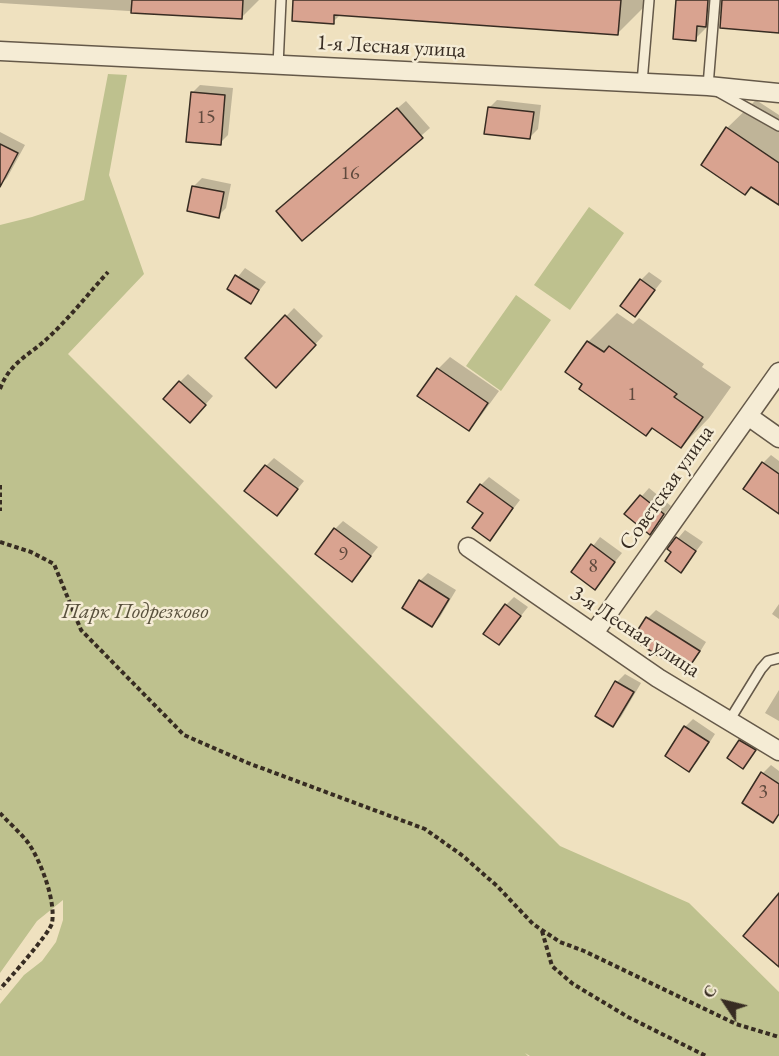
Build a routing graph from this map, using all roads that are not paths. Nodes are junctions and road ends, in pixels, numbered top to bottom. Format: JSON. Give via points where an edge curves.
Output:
{"nodes":[{"id":1,"x":281,"y":0,"type":"edge"},
{"id":2,"x":649,"y":0,"type":"edge"},
{"id":3,"x":715,"y":0,"type":"edge"},
{"id":4,"x":0,"y":51,"type":"edge"},
{"id":5,"x":278,"y":66,"type":"junction"},
{"id":6,"x":642,"y":83,"type":"junction"},
{"id":7,"x":708,"y":86,"type":"junction"},
{"id":8,"x":779,"y":93,"type":"edge"},
{"id":9,"x":779,"y":126,"type":"edge"},
{"id":10,"x":779,"y":372,"type":"edge"},
{"id":11,"x":748,"y":416,"type":"junction"},
{"id":12,"x":779,"y":438,"type":"edge"},
{"id":13,"x":468,"y":547,"type":"dead end"},
{"id":14,"x":594,"y":633,"type":"junction"},
{"id":15,"x":779,"y":658,"type":"edge"},
{"id":16,"x":729,"y":721,"type":"junction"},
{"id":17,"x":779,"y":750,"type":"edge"}],
"edges":[{"from":1,"to":5,"type":"lane"},
{"from":2,"to":6,"type":"lane"},
{"from":3,"to":7,"type":"lane"},
{"from":4,"to":5,"type":"street","name":"1-я Лесная улица"},
{"from":5,"to":6,"type":"street","name":"1-я Лесная улица"},
{"from":6,"to":7,"type":"street","name":"1-я Лесная улица"},
{"from":7,"to":8,"type":"street","name":"1-я Лесная улица"},
{"from":7,"to":9,"type":"lane"},
{"from":10,"to":11,"type":"street","name":"Советская улица"},
{"from":11,"to":12,"type":"street"},
{"from":11,"to":14,"type":"street","name":"Советская улица"},
{"from":13,"to":14,"type":"street","name":"3-я Лесная улица"},
{"from":14,"to":16,"type":"street","name":"3-я Лесная улица"},
{"from":15,"to":16,"type":"lane","via":[[768,661],[761,669]]},
{"from":16,"to":17,"type":"street","name":"3-я Лесная улица"}]}
